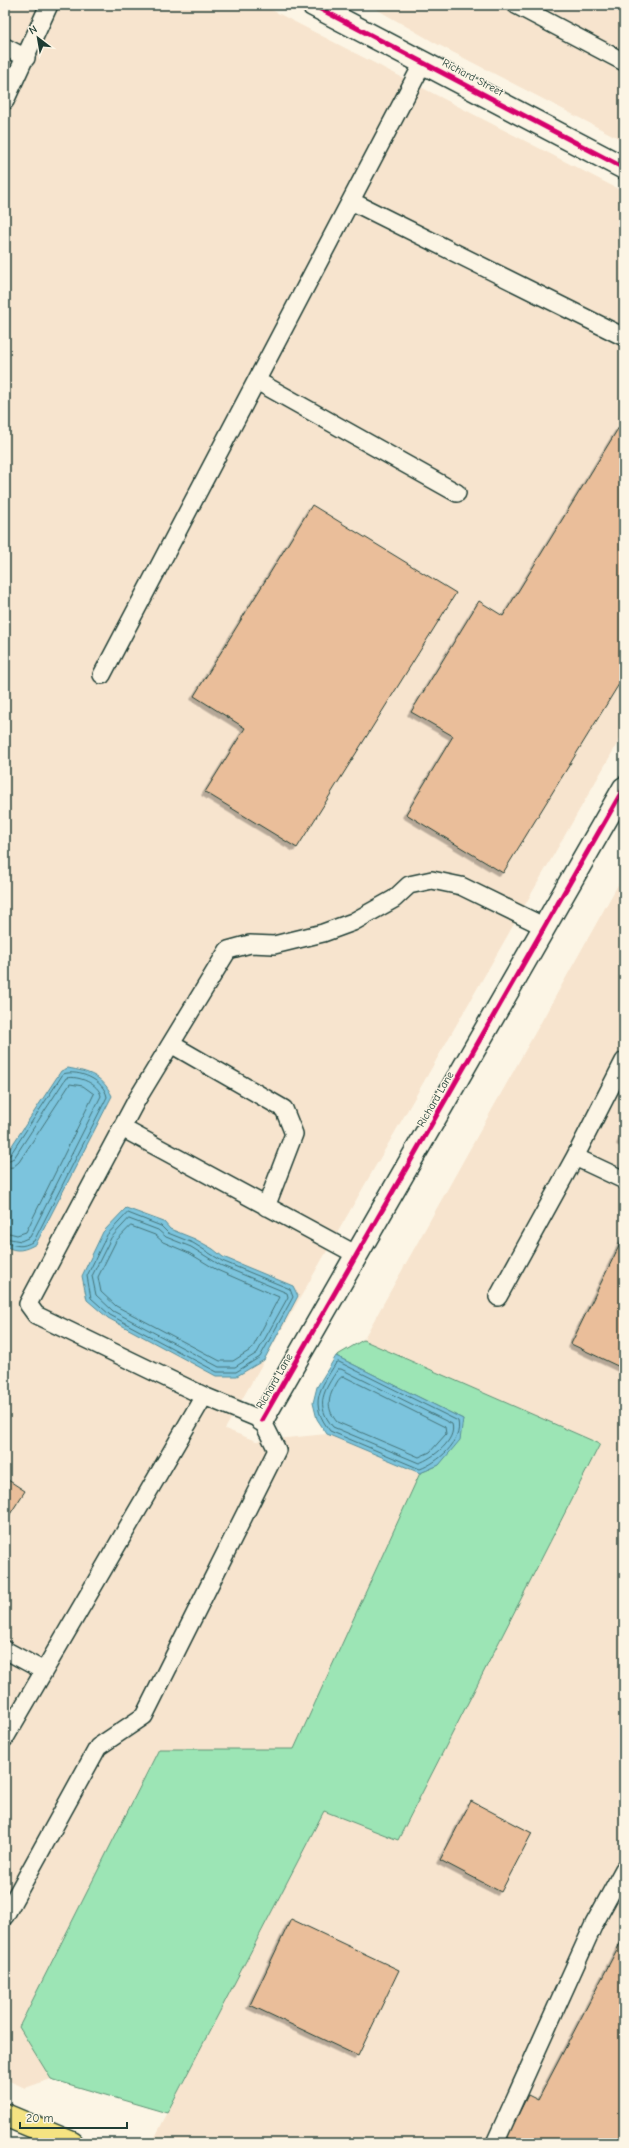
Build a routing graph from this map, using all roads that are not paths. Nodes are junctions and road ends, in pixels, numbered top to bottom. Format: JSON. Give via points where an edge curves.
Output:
{"nodes":[{"id":1,"x":49,"y":5,"type":"edge"},
{"id":2,"x":313,"y":5,"type":"edge"},
{"id":3,"x":516,"y":5,"type":"edge"},
{"id":4,"x":5,"y":47,"type":"edge"},
{"id":5,"x":26,"y":58,"type":"junction"},
{"id":6,"x":624,"y":62,"type":"edge"},
{"id":7,"x":423,"y":63,"type":"junction"},
{"id":8,"x":5,"y":101,"type":"edge"},
{"id":9,"x":624,"y":168,"type":"edge"},
{"id":10,"x":351,"y":201,"type":"junction"},
{"id":11,"x":624,"y":337,"type":"edge"},
{"id":12,"x":256,"y":381,"type":"junction"},
{"id":13,"x":457,"y":493,"type":"dead end"},
{"id":14,"x":102,"y":675,"type":"dead end"},
{"id":15,"x":624,"y":788,"type":"edge"},
{"id":16,"x":545,"y":927,"type":"junction"},
{"id":17,"x":171,"y":1044,"type":"junction"},
{"id":18,"x":624,"y":1061,"type":"edge"},
{"id":19,"x":122,"y":1128,"type":"junction"},
{"id":20,"x":575,"y":1157,"type":"junction"},
{"id":21,"x":624,"y":1180,"type":"edge"},
{"id":22,"x":266,"y":1207,"type":"junction"},
{"id":23,"x":357,"y":1256,"type":"junction"},
{"id":24,"x":498,"y":1297,"type":"dead end"},
{"id":25,"x":204,"y":1396,"type":"junction"},
{"id":26,"x":262,"y":1420,"type":"junction"},
{"id":27,"x":5,"y":1650,"type":"edge"},
{"id":28,"x":44,"y":1671,"type":"junction"},
{"id":29,"x":5,"y":1738,"type":"edge"},
{"id":30,"x":624,"y":1869,"type":"edge"},
{"id":31,"x":5,"y":1916,"type":"edge"},
{"id":32,"x":5,"y":2114,"type":"edge"},
{"id":33,"x":72,"y":2143,"type":"edge"},
{"id":34,"x":495,"y":2143,"type":"edge"}],
"edges":[{"from":1,"to":5,"type":"lane"},
{"from":2,"to":7,"type":"street","name":"Richard Street"},
{"from":3,"to":6,"type":"lane"},
{"from":4,"to":5,"type":"lane"},
{"from":5,"to":8,"type":"lane"},
{"from":7,"to":9,"type":"street","name":"Richard Street"},
{"from":7,"to":10,"type":"lane"},
{"from":10,"to":11,"type":"lane"},
{"from":10,"to":12,"type":"lane"},
{"from":12,"to":13,"type":"lane"},
{"from":12,"to":14,"type":"lane"},
{"from":15,"to":16,"type":"street","name":"Richard Lane"},
{"from":16,"to":17,"type":"lane","via":[[461,886],[432,880],[409,886],[360,918],[323,933],[274,945],[250,944],[228,950]]},
{"from":16,"to":23,"type":"street","name":"Richard Lane"},
{"from":17,"to":19,"type":"lane","via":[[136,1100]]},
{"from":17,"to":22,"type":"lane","via":[[284,1109],[294,1134]]},
{"from":18,"to":20,"type":"lane"},
{"from":19,"to":22,"type":"lane"},
{"from":19,"to":25,"type":"lane","via":[[28,1304],[36,1315]]},
{"from":20,"to":21,"type":"lane"},
{"from":20,"to":24,"type":"lane"},
{"from":22,"to":23,"type":"lane"},
{"from":23,"to":26,"type":"street","name":"Richard Lane"},
{"from":25,"to":26,"type":"lane"},
{"from":25,"to":28,"type":"lane"},
{"from":26,"to":31,"type":"lane","via":[[277,1450],[144,1716],[98,1747]]},
{"from":27,"to":28,"type":"lane"},
{"from":28,"to":29,"type":"lane"},
{"from":30,"to":34,"type":"lane","via":[[594,1924]]},
{"from":32,"to":33,"type":"main road"}]}
